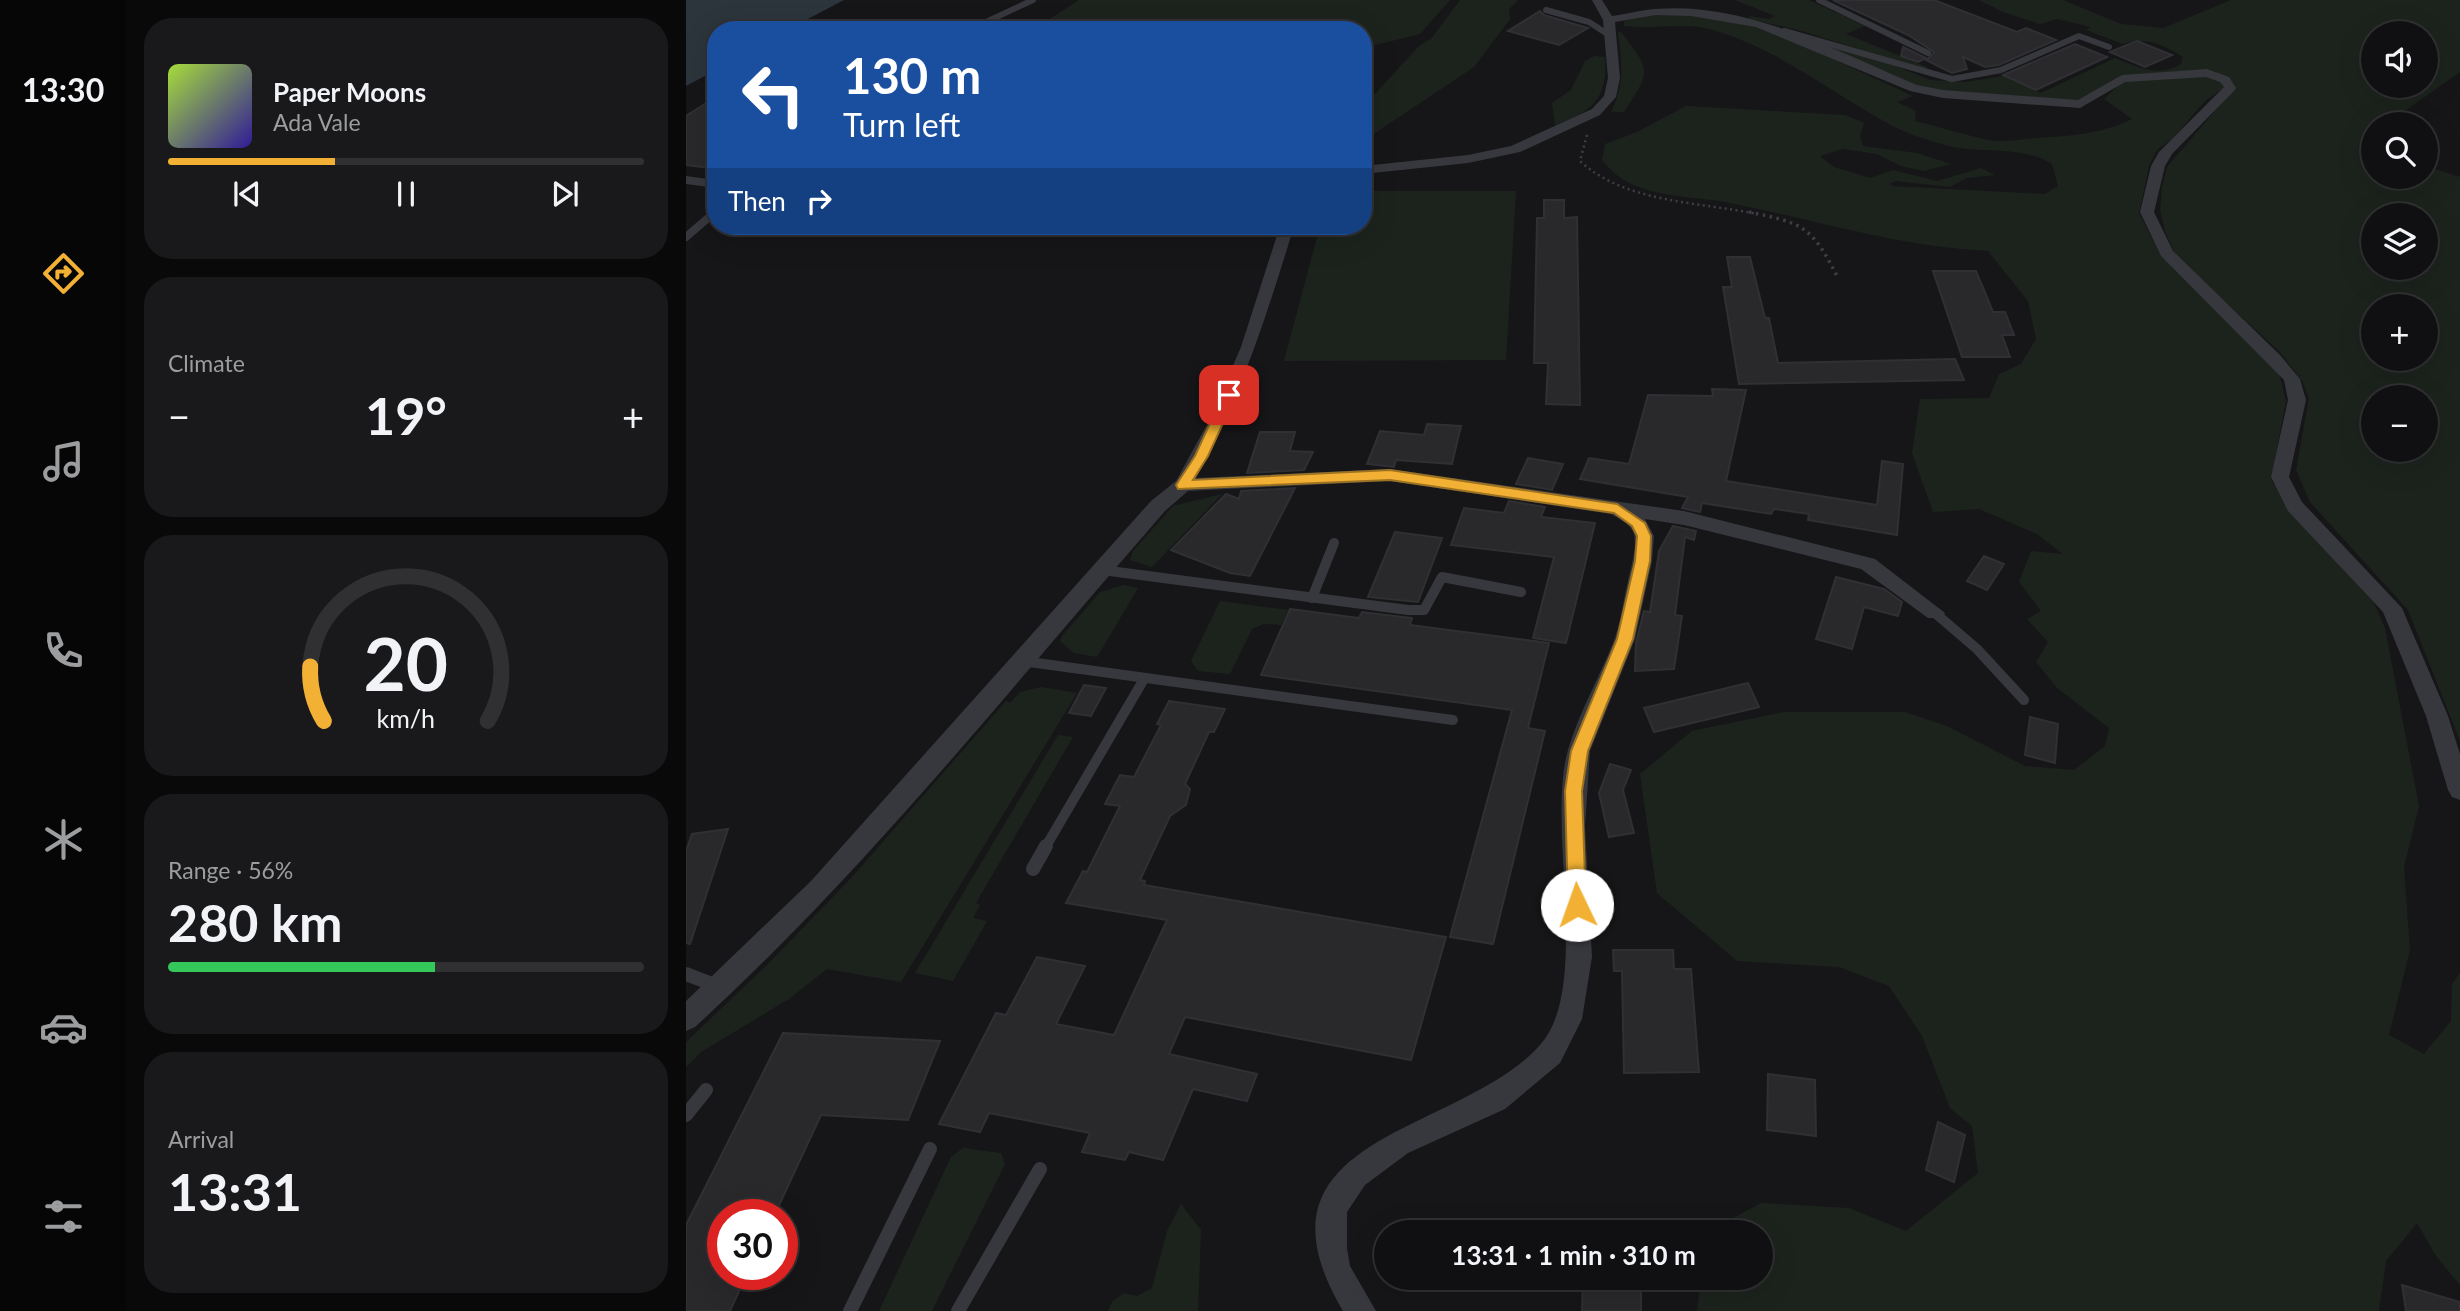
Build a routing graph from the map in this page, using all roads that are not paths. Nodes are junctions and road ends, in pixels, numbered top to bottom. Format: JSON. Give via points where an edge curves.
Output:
{"nodes":[{"id":1,"x":1033,"y":0,"type":"edge"},
{"id":2,"x":1597,"y":0,"type":"edge"},
{"id":3,"x":1819,"y":0,"type":"edge"},
{"id":4,"x":1546,"y":10,"type":"dead end"},
{"id":5,"x":988,"y":21,"type":"edge"},
{"id":6,"x":1609,"y":27,"type":"junction"},
{"id":7,"x":1778,"y":29,"type":"junction"},
{"id":8,"x":2109,"y":47,"type":"dead end"},
{"id":9,"x":1928,"y":53,"type":"dead end"},
{"id":10,"x":1372,"y":169,"type":"edge"},
{"id":11,"x":686,"y":180,"type":"edge"},
{"id":12,"x":707,"y":183,"type":"edge"},
{"id":13,"x":707,"y":219,"type":"edge"},
{"id":14,"x":1284,"y":235,"type":"edge"},
{"id":15,"x":686,"y":237,"type":"edge"},
{"id":16,"x":1183,"y":485,"type":"junction"},
{"id":17,"x":1617,"y":509,"type":"junction"},
{"id":18,"x":1334,"y":544,"type":"dead end"},
{"id":19,"x":1102,"y":570,"type":"junction"},
{"id":20,"x":1521,"y":592,"type":"dead end"},
{"id":21,"x":1312,"y":598,"type":"junction"},
{"id":22,"x":1935,"y":613,"type":"joint"},
{"id":23,"x":1019,"y":660,"type":"junction"},
{"id":24,"x":1144,"y":679,"type":"junction"},
{"id":25,"x":2024,"y":701,"type":"dead end"},
{"id":26,"x":1453,"y":720,"type":"dead end"},
{"id":27,"x":2460,"y":790,"type":"edge"},
{"id":28,"x":1033,"y":869,"type":"dead end"},
{"id":29,"x":686,"y":974,"type":"edge"},
{"id":30,"x":719,"y":987,"type":"junction"},
{"id":31,"x":686,"y":1018,"type":"edge"},
{"id":32,"x":706,"y":1090,"type":"dead end"},
{"id":33,"x":686,"y":1115,"type":"edge"},
{"id":34,"x":930,"y":1149,"type":"dead end"},
{"id":35,"x":1040,"y":1169,"type":"dead end"},
{"id":36,"x":850,"y":1311,"type":"edge"},
{"id":37,"x":958,"y":1311,"type":"edge"},
{"id":38,"x":1360,"y":1311,"type":"edge"}],
"edges":[{"from":1,"to":5,"type":"lane"},
{"from":2,"to":6,"type":"street"},
{"from":3,"to":9,"type":"lane"},
{"from":4,"to":6,"type":"lane"},
{"from":6,"to":7,"type":"street","via":[[1656,12],[1691,13]]},
{"from":6,"to":10,"type":"street","via":[[1614,78],[1610,97],[1596,113],[1514,149]]},
{"from":7,"to":8,"type":"lane","via":[[1952,79],[1997,72],[2079,36]]},
{"from":7,"to":27,"type":"street","via":[[1930,92],[2080,104],[2122,79],[2207,74],[2230,84],[2166,152],[2147,212],[2166,253],[2291,379],[2297,400],[2280,477],[2295,506],[2392,608],[2437,716]]},
{"from":11,"to":12,"type":"street"},
{"from":13,"to":15,"type":"lane"},
{"from":14,"to":16,"type":"street","via":[[1249,348],[1201,456]]},
{"from":16,"to":17,"type":"street","via":[[1390,475]]},
{"from":16,"to":19,"type":"street","via":[[1158,506]]},
{"from":17,"to":22,"type":"street","via":[[1684,519],[1838,554],[1868,564]]},
{"from":17,"to":38,"type":"street","via":[[1637,523],[1644,536],[1642,561],[1625,639],[1579,751],[1573,826],[1579,957],[1569,1019],[1550,1054],[1495,1098],[1398,1143],[1355,1175],[1332,1208],[1332,1248],[1336,1271]]},
{"from":18,"to":21,"type":"lane"},
{"from":19,"to":21,"type":"lane"},
{"from":19,"to":23,"type":"street"},
{"from":20,"to":21,"type":"lane","via":[[1443,577],[1424,610]]},
{"from":22,"to":25,"type":"lane","via":[[1977,649]]},
{"from":23,"to":24,"type":"lane"},
{"from":23,"to":30,"type":"street","via":[[820,889]]},
{"from":24,"to":26,"type":"lane"},
{"from":24,"to":28,"type":"lane"},
{"from":29,"to":30,"type":"lane"},
{"from":30,"to":31,"type":"street"},
{"from":32,"to":33,"type":"lane"},
{"from":34,"to":36,"type":"lane"},
{"from":35,"to":37,"type":"lane"}]}
